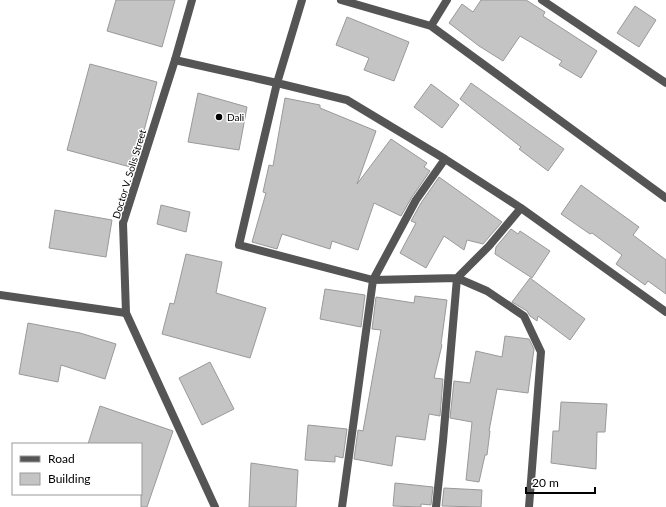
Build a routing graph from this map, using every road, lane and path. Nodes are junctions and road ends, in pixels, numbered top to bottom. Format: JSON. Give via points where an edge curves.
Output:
{"nodes":[{"id":1,"x":192,"y":0,"type":"edge"},
{"id":2,"x":302,"y":0,"type":"edge"},
{"id":3,"x":341,"y":0,"type":"edge"},
{"id":4,"x":447,"y":0,"type":"edge"},
{"id":5,"x":542,"y":0,"type":"edge"},
{"id":6,"x":431,"y":26,"type":"junction"},
{"id":7,"x":175,"y":60,"type":"junction"},
{"id":8,"x":277,"y":82,"type":"junction"},
{"id":9,"x":666,"y":83,"type":"edge"},
{"id":10,"x":445,"y":159,"type":"junction"},
{"id":11,"x":666,"y":198,"type":"edge"},
{"id":12,"x":521,"y":208,"type":"junction"},
{"id":13,"x":457,"y":278,"type":"junction"},
{"id":14,"x":373,"y":280,"type":"junction"},
{"id":15,"x":0,"y":295,"type":"edge"},
{"id":16,"x":126,"y":312,"type":"junction"},
{"id":17,"x":666,"y":312,"type":"edge"},
{"id":18,"x":216,"y":507,"type":"edge"},
{"id":19,"x":342,"y":507,"type":"edge"},
{"id":20,"x":436,"y":507,"type":"edge"},
{"id":21,"x":529,"y":507,"type":"edge"}],
"edges":[{"from":1,"to":7,"type":"street","name":"Doctor V. Solis Street"},
{"from":2,"to":8,"type":"street"},
{"from":3,"to":6,"type":"street"},
{"from":4,"to":6,"type":"street"},
{"from":5,"to":9,"type":"street"},
{"from":6,"to":11,"type":"street"},
{"from":7,"to":8,"type":"street"},
{"from":7,"to":16,"type":"street","name":"Doctor V. Solis Street","via":[[123,223]]},
{"from":8,"to":10,"type":"street","via":[[347,100]]},
{"from":8,"to":14,"type":"street","via":[[239,245]]},
{"from":10,"to":12,"type":"street"},
{"from":10,"to":14,"type":"street","via":[[416,200]]},
{"from":12,"to":13,"type":"street","via":[[489,246]]},
{"from":12,"to":17,"type":"street"},
{"from":13,"to":14,"type":"street"},
{"from":13,"to":20,"type":"street"},
{"from":13,"to":21,"type":"street","via":[[487,291],[524,316],[541,352]]},
{"from":14,"to":19,"type":"street"},
{"from":15,"to":16,"type":"street"},
{"from":16,"to":18,"type":"street","name":"Doctor V. Solis Street"}]}
